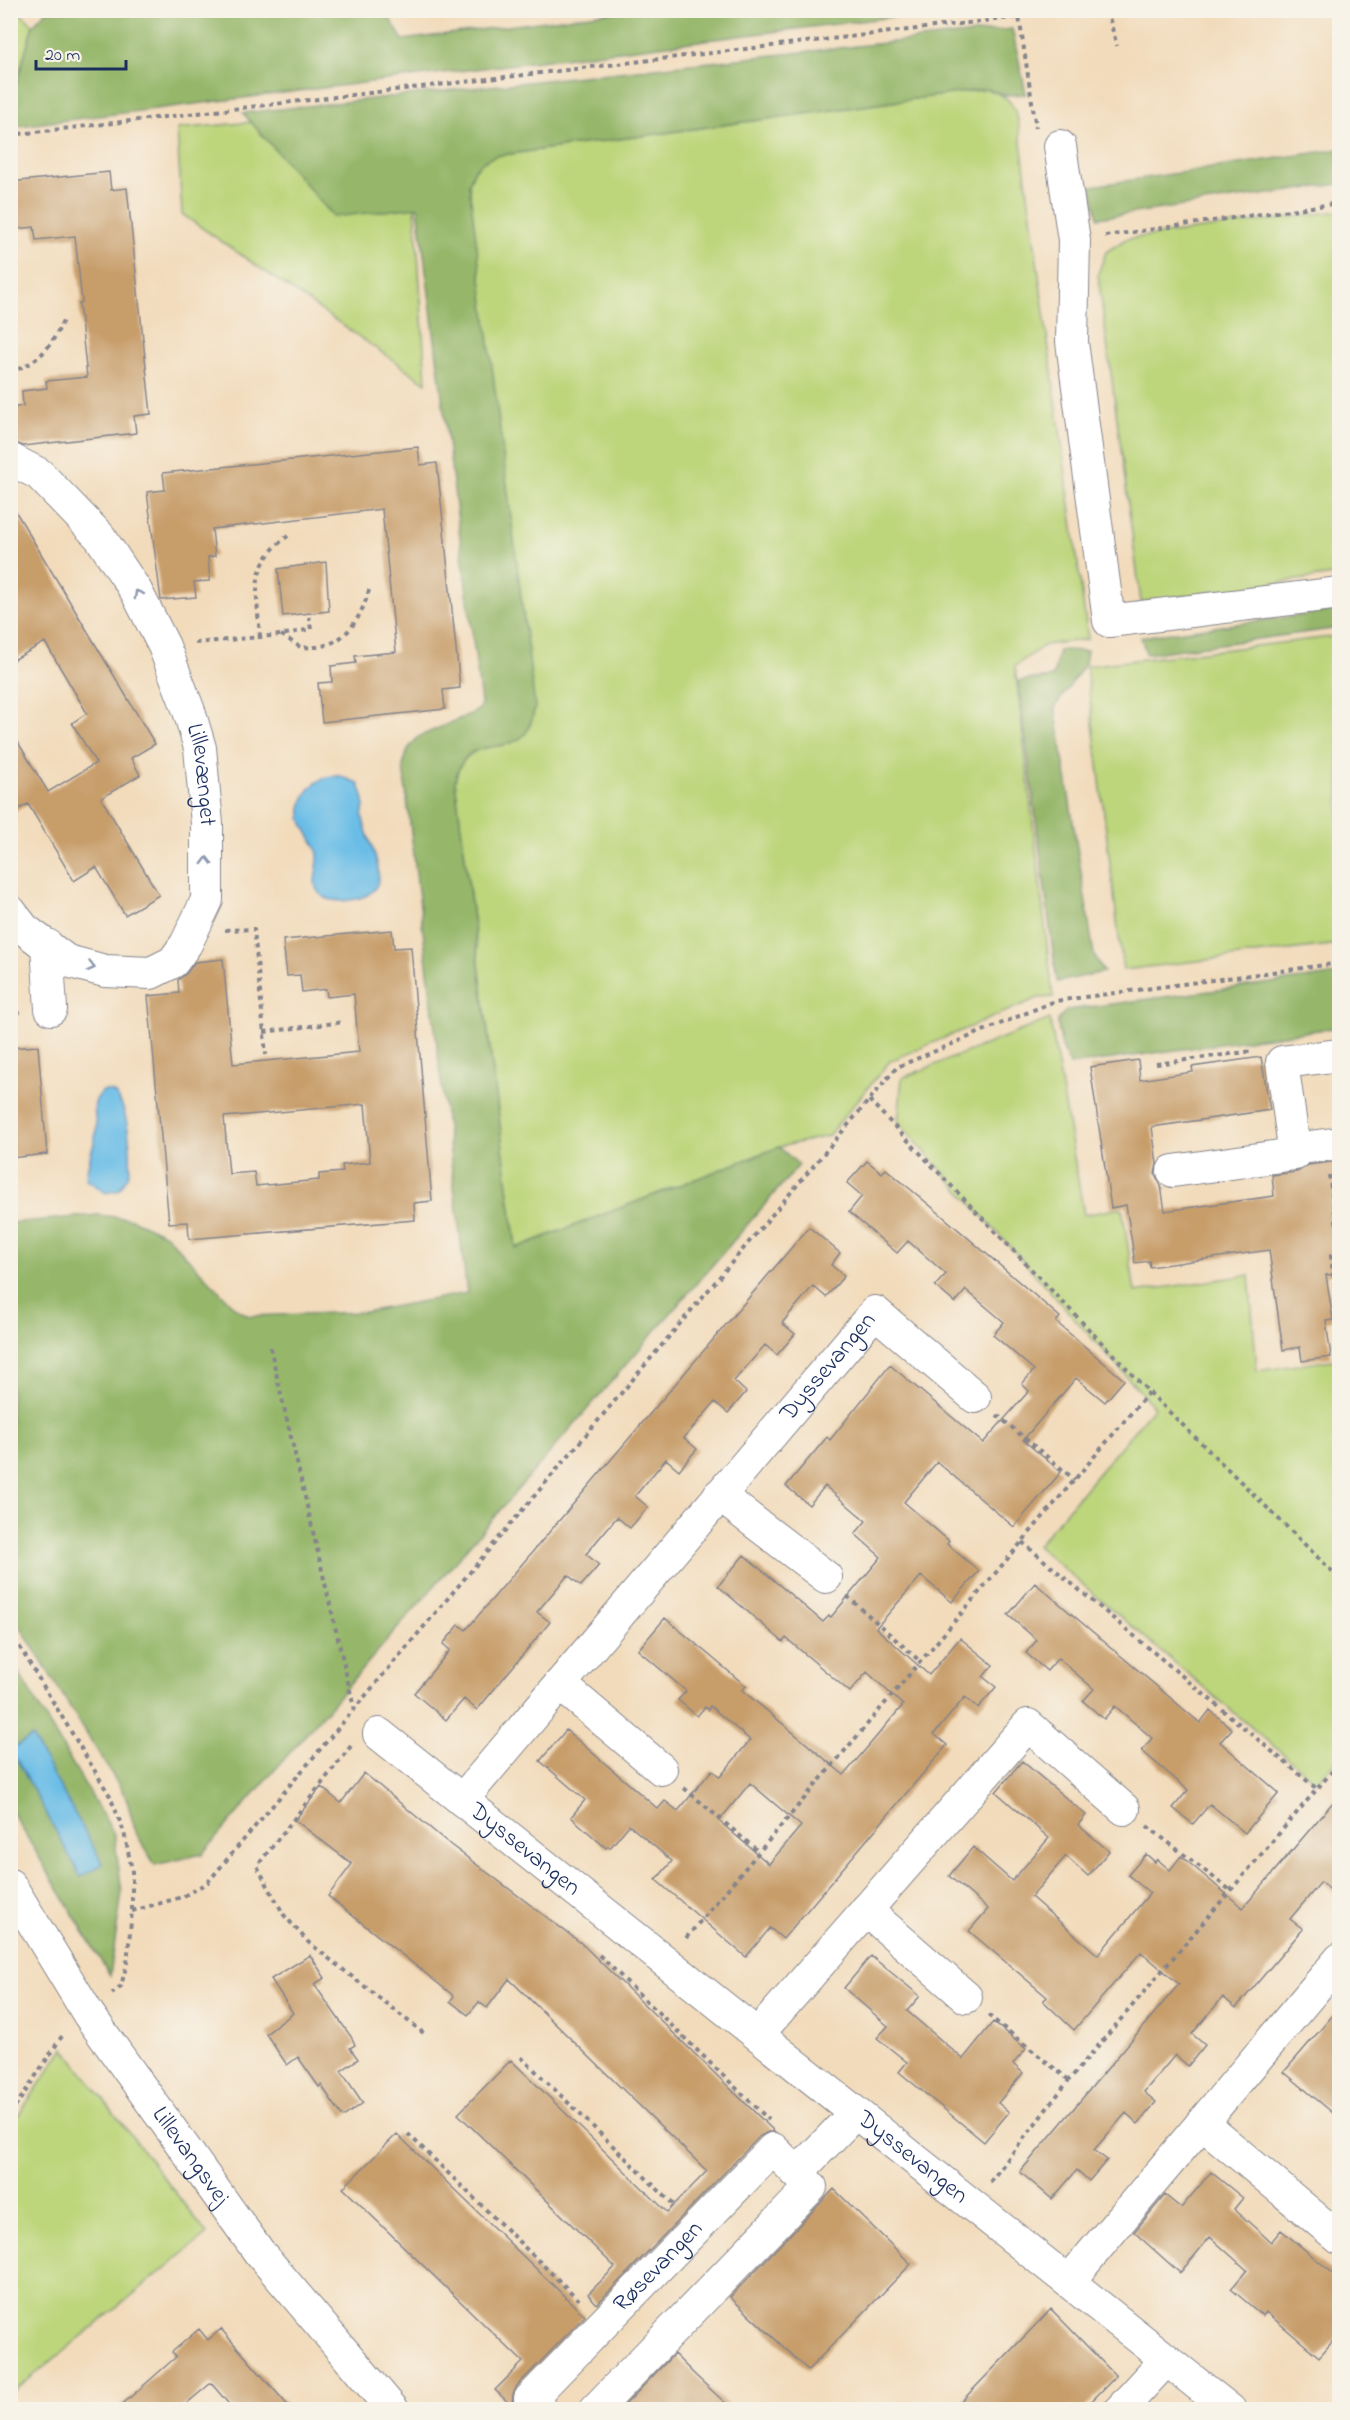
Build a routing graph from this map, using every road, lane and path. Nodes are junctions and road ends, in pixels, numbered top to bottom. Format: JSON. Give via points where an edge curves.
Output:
{"nodes":[{"id":1,"x":1018,"y":10,"type":"edge"},
{"id":2,"x":1107,"y":10,"type":"edge"},
{"id":3,"x":1019,"y":17,"type":"junction"},
{"id":4,"x":1117,"y":46,"type":"dead end"},
{"id":5,"x":10,"y":135,"type":"edge"},
{"id":6,"x":1048,"y":140,"type":"joint"},
{"id":7,"x":1340,"y":203,"type":"edge"},
{"id":8,"x":1074,"y":240,"type":"junction"},
{"id":9,"x":64,"y":318,"type":"dead end"},
{"id":10,"x":10,"y":373,"type":"edge"},
{"id":11,"x":10,"y":459,"type":"edge"},
{"id":12,"x":288,"y":536,"type":"dead end"},
{"id":13,"x":369,"y":590,"type":"dead end"},
{"id":14,"x":1340,"y":593,"type":"edge"},
{"id":15,"x":309,"y":617,"type":"dead end"},
{"id":16,"x":281,"y":635,"type":"junction"},
{"id":17,"x":260,"y":637,"type":"junction"},
{"id":18,"x":164,"y":646,"type":"junction"},
{"id":19,"x":10,"y":911,"type":"edge"},
{"id":20,"x":192,"y":931,"type":"junction"},
{"id":21,"x":47,"y":945,"type":"junction"},
{"id":22,"x":1340,"y":963,"type":"edge"},
{"id":23,"x":51,"y":1009,"type":"dead end"},
{"id":24,"x":343,"y":1022,"type":"dead end"},
{"id":25,"x":264,"y":1032,"type":"junction"},
{"id":26,"x":266,"y":1055,"type":"dead end"},
{"id":27,"x":1340,"y":1055,"type":"edge"},
{"id":28,"x":1282,"y":1062,"type":"junction"},
{"id":29,"x":1156,"y":1064,"type":"dead end"},
{"id":30,"x":868,"y":1100,"type":"junction"},
{"id":31,"x":1332,"y":1144,"type":"edge"},
{"id":32,"x":1294,"y":1149,"type":"junction"},
{"id":33,"x":1173,"y":1171,"type":"dead end"},
{"id":34,"x":1339,"y":1234,"type":"edge"},
{"id":35,"x":1340,"y":1245,"type":"edge"},
{"id":36,"x":1340,"y":1255,"type":"edge"},
{"id":37,"x":1339,"y":1322,"type":"edge"},
{"id":38,"x":270,"y":1347,"type":"dead end"},
{"id":39,"x":1149,"y":1392,"type":"junction"},
{"id":40,"x":975,"y":1397,"type":"joint"},
{"id":41,"x":1075,"y":1480,"type":"junction"},
{"id":42,"x":719,"y":1496,"type":"junction"},
{"id":43,"x":1022,"y":1542,"type":"junction"},
{"id":44,"x":826,"y":1577,"type":"joint"},
{"id":45,"x":1340,"y":1579,"type":"edge"},
{"id":46,"x":10,"y":1631,"type":"edge"},
{"id":47,"x":921,"y":1662,"type":"junction"},
{"id":48,"x":560,"y":1684,"type":"junction"},
{"id":49,"x":354,"y":1711,"type":"junction"},
{"id":50,"x":367,"y":1738,"type":"joint"},
{"id":51,"x":1340,"y":1762,"type":"edge"},
{"id":52,"x":662,"y":1769,"type":"joint"},
{"id":53,"x":1317,"y":1789,"type":"junction"},
{"id":54,"x":462,"y":1800,"type":"junction"},
{"id":55,"x":1124,"y":1809,"type":"joint"},
{"id":56,"x":759,"y":1852,"type":"junction"},
{"id":57,"x":10,"y":1885,"type":"edge"},
{"id":58,"x":1230,"y":1890,"type":"junction"},
{"id":59,"x":866,"y":1910,"type":"junction"},
{"id":60,"x":132,"y":1911,"type":"junction"},
{"id":61,"x":599,"y":1955,"type":"dead end"},
{"id":62,"x":1340,"y":1959,"type":"edge"},
{"id":63,"x":666,"y":1961,"type":"junction"},
{"id":64,"x":121,"y":1986,"type":"dead end"},
{"id":65,"x":966,"y":1997,"type":"joint"},
{"id":66,"x":64,"y":2034,"type":"dead end"},
{"id":67,"x":758,"y":2034,"type":"junction"},
{"id":68,"x":426,"y":2035,"type":"dead end"},
{"id":69,"x":522,"y":2057,"type":"dead end"},
{"id":70,"x":1069,"y":2080,"type":"junction"},
{"id":71,"x":855,"y":2113,"type":"junction"},
{"id":72,"x":10,"y":2115,"type":"edge"},
{"id":73,"x":1202,"y":2123,"type":"junction"},
{"id":74,"x":408,"y":2134,"type":"dead end"},
{"id":75,"x":773,"y":2149,"type":"junction"},
{"id":76,"x":797,"y":2173,"type":"junction"},
{"id":77,"x":973,"y":2204,"type":"junction"},
{"id":78,"x":697,"y":2227,"type":"junction"},
{"id":79,"x":1339,"y":2238,"type":"edge"},
{"id":80,"x":1069,"y":2281,"type":"junction"},
{"id":81,"x":603,"y":2324,"type":"junction"},
{"id":82,"x":1166,"y":2360,"type":"junction"},
{"id":83,"x":393,"y":2409,"type":"edge"},
{"id":84,"x":541,"y":2409,"type":"edge"},
{"id":85,"x":595,"y":2409,"type":"edge"},
{"id":86,"x":1120,"y":2409,"type":"edge"},
{"id":87,"x":1230,"y":2409,"type":"edge"}],
"edges":[{"from":1,"to":3,"type":"path"},
{"from":2,"to":4,"type":"path"},
{"from":3,"to":5,"type":"path"},
{"from":3,"to":6,"type":"path"},
{"from":6,"to":8,"type":"street"},
{"from":7,"to":8,"type":"path"},
{"from":8,"to":14,"type":"street","via":[[1072,342],[1110,621]]},
{"from":9,"to":10,"type":"path","via":[[51,345],[35,360]]},
{"from":18,"to":11,"type":"street","name":"Lillevænget","one_way":true,"via":[[136,591],[100,537],[39,474]]},
{"from":12,"to":17,"type":"path","via":[[271,549],[262,564],[257,584]]},
{"from":13,"to":16,"type":"path","via":[[357,622],[335,640],[302,647]]},
{"from":15,"to":16,"type":"path","via":[[311,629]]},
{"from":16,"to":17,"type":"path"},
{"from":17,"to":18,"type":"path"},
{"from":20,"to":18,"type":"street","name":"Lillevænget","one_way":true,"via":[[207,900],[207,824],[200,748]]},
{"from":19,"to":21,"type":"street","name":"Lillevænget","via":[[24,929]]},
{"from":21,"to":20,"type":"street","name":"Lillevænget","one_way":true,"via":[[67,961],[105,971],[151,973],[173,962]]},
{"from":20,"to":25,"type":"path","via":[[254,929]]},
{"from":21,"to":23,"type":"street"},
{"from":22,"to":30,"type":"path","via":[[1055,1001],[897,1067]]},
{"from":24,"to":25,"type":"path"},
{"from":25,"to":26,"type":"path"},
{"from":27,"to":28,"type":"street"},
{"from":28,"to":29,"type":"path","via":[[1280,1047]]},
{"from":28,"to":32,"type":"street"},
{"from":30,"to":39,"type":"path"},
{"from":30,"to":49,"type":"path"},
{"from":31,"to":32,"type":"street"},
{"from":31,"to":34,"type":"path"},
{"from":32,"to":33,"type":"street","via":[[1295,1154]]},
{"from":34,"to":35,"type":"path"},
{"from":36,"to":37,"type":"path","via":[[1331,1256]]},
{"from":38,"to":49,"type":"path"},
{"from":39,"to":41,"type":"path"},
{"from":39,"to":45,"type":"path"},
{"from":40,"to":41,"type":"path"},
{"from":40,"to":42,"type":"street","name":"Dyssevangen","via":[[874,1312]]},
{"from":41,"to":43,"type":"path"},
{"from":42,"to":44,"type":"street"},
{"from":42,"to":48,"type":"street","name":"Dyssevangen"},
{"from":43,"to":47,"type":"path"},
{"from":43,"to":53,"type":"path"},
{"from":44,"to":47,"type":"path"},
{"from":46,"to":60,"type":"path","via":[[110,1796],[132,1870]]},
{"from":47,"to":56,"type":"path"},
{"from":48,"to":52,"type":"street"},
{"from":48,"to":54,"type":"street","name":"Dyssevangen"},
{"from":49,"to":60,"type":"path","via":[[208,1882],[182,1898]]},
{"from":50,"to":54,"type":"street","name":"Dyssevangen"},
{"from":50,"to":68,"type":"path","via":[[257,1866],[284,1915],[308,1942]]},
{"from":51,"to":53,"type":"path"},
{"from":52,"to":56,"type":"path"},
{"from":53,"to":58,"type":"path"},
{"from":54,"to":63,"type":"street","name":"Dyssevangen"},
{"from":55,"to":58,"type":"path"},
{"from":55,"to":59,"type":"street","via":[[1028,1725]]},
{"from":56,"to":63,"type":"path"},
{"from":57,"to":83,"type":"street","name":"Lillevangsvej","via":[[89,2014],[259,2252]]},
{"from":58,"to":70,"type":"path"},
{"from":59,"to":65,"type":"street"},
{"from":59,"to":67,"type":"street"},
{"from":60,"to":64,"type":"path"},
{"from":61,"to":75,"type":"path","via":[[786,2136]]},
{"from":62,"to":73,"type":"street"},
{"from":63,"to":67,"type":"street","name":"Dyssevangen"},
{"from":65,"to":70,"type":"path"},
{"from":66,"to":72,"type":"path"},
{"from":67,"to":71,"type":"street","name":"Dyssevangen"},
{"from":69,"to":78,"type":"path"},
{"from":70,"to":77,"type":"path"},
{"from":71,"to":76,"type":"street"},
{"from":71,"to":77,"type":"street","name":"Dyssevangen"},
{"from":73,"to":79,"type":"street"},
{"from":73,"to":80,"type":"street"},
{"from":74,"to":81,"type":"path"},
{"from":75,"to":76,"type":"street"},
{"from":75,"to":78,"type":"street","name":"Røsevangen"},
{"from":76,"to":85,"type":"street","via":[[811,2187]]},
{"from":77,"to":80,"type":"street","name":"Dyssevangen"},
{"from":78,"to":81,"type":"street","name":"Røsevangen"},
{"from":80,"to":82,"type":"street","name":"Dyssevangen"},
{"from":81,"to":84,"type":"street","name":"Røsevangen","via":[[530,2399]]},
{"from":82,"to":86,"type":"street"},
{"from":82,"to":87,"type":"street","name":"Dyssevangen"}]}
